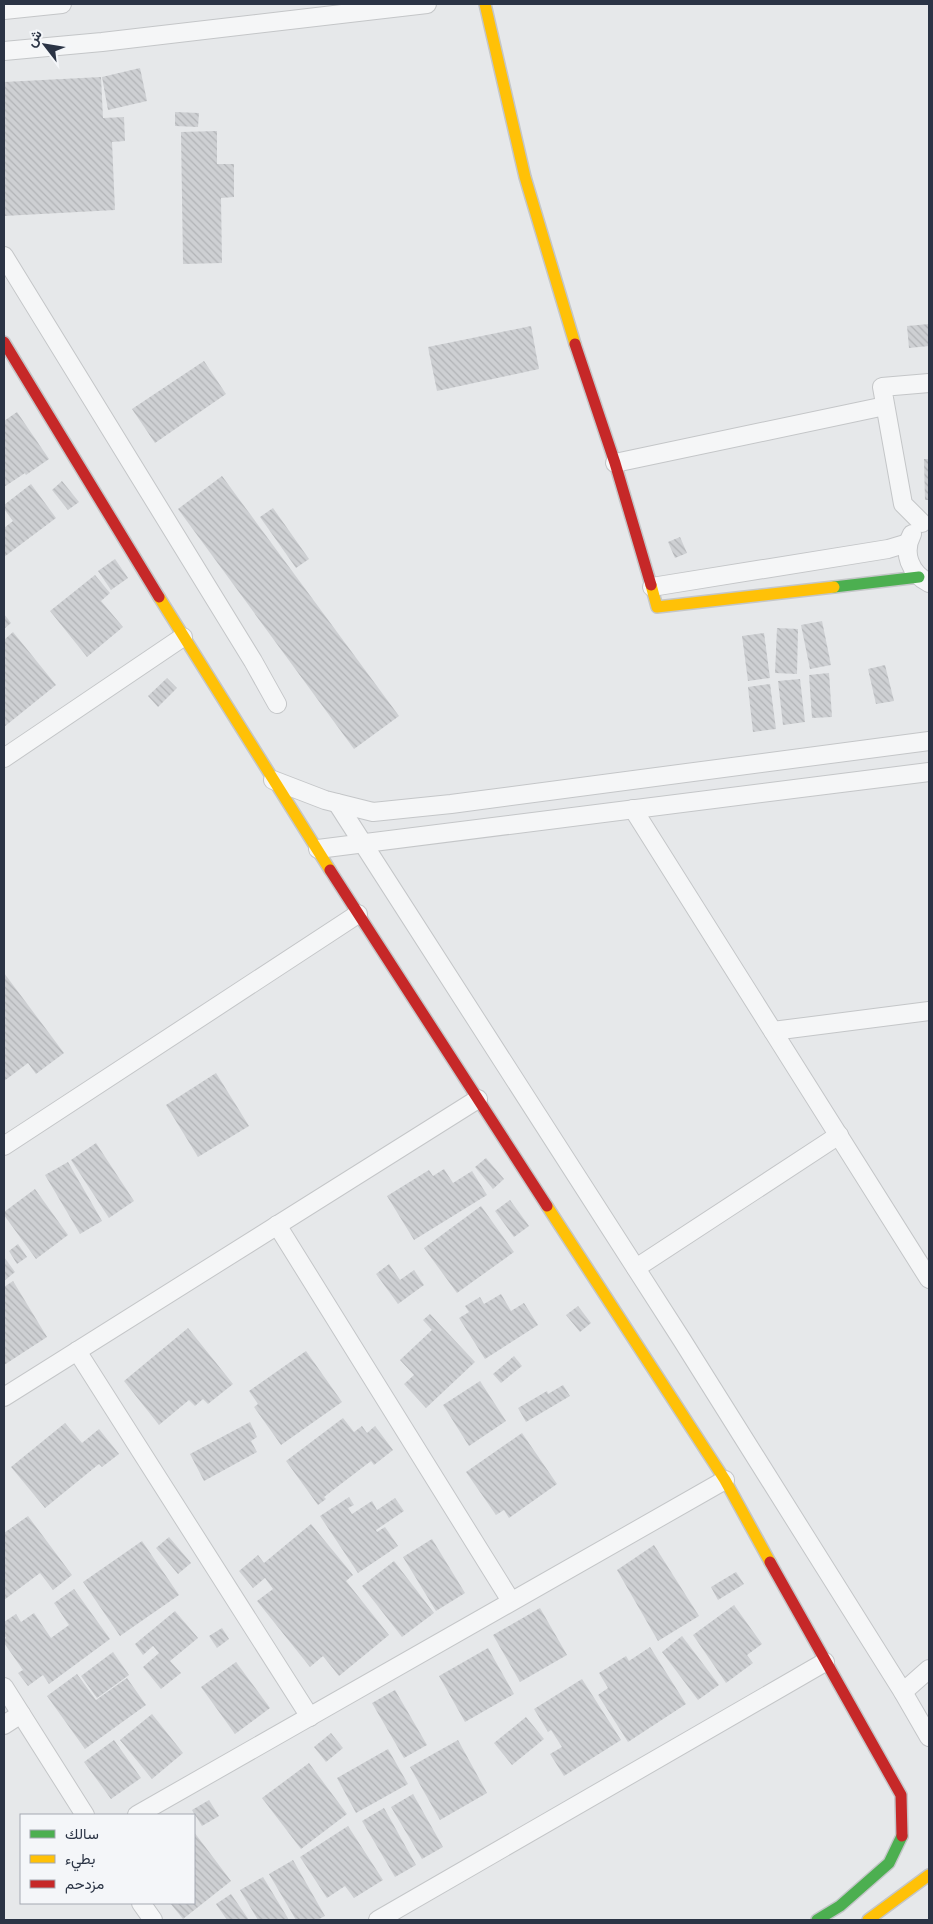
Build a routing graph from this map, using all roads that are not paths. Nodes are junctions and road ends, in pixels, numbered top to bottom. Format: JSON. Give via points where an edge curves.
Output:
{"nodes":[{"id":1,"x":62,"y":4,"type":"edge"},
{"id":2,"x":427,"y":4,"type":"edge"},
{"id":3,"x":485,"y":4,"type":"edge"},
{"id":4,"x":4,"y":10,"type":"edge"},
{"id":5,"x":4,"y":51,"type":"edge"},
{"id":6,"x":4,"y":256,"type":"edge"},
{"id":7,"x":4,"y":342,"type":"edge"},
{"id":8,"x":929,"y":382,"type":"edge"},
{"id":9,"x":885,"y":406,"type":"junction"},
{"id":10,"x":615,"y":463,"type":"junction"},
{"id":11,"x":926,"y":522,"type":"edge"},
{"id":12,"x":908,"y":543,"type":"junction"},
{"id":13,"x":924,"y":580,"type":"edge"},
{"id":14,"x":652,"y":587,"type":"junction"},
{"id":15,"x":183,"y":637,"type":"junction"},
{"id":16,"x":277,"y":704,"type":"dead end"},
{"id":17,"x":929,"y":741,"type":"edge"},
{"id":18,"x":4,"y":758,"type":"edge"},
{"id":19,"x":929,"y":772,"type":"edge"},
{"id":20,"x":273,"y":780,"type":"junction"},
{"id":21,"x":337,"y":803,"type":"junction"},
{"id":22,"x":633,"y":809,"type":"junction"},
{"id":23,"x":363,"y":843,"type":"junction"},
{"id":24,"x":318,"y":849,"type":"junction"},
{"id":25,"x":358,"y":914,"type":"junction"},
{"id":26,"x":929,"y":1011,"type":"edge"},
{"id":27,"x":773,"y":1031,"type":"junction"},
{"id":28,"x":478,"y":1099,"type":"junction"},
{"id":29,"x":838,"y":1135,"type":"junction"},
{"id":30,"x":4,"y":1146,"type":"edge"},
{"id":31,"x":278,"y":1225,"type":"junction"},
{"id":32,"x":636,"y":1268,"type":"junction"},
{"id":33,"x":929,"y":1279,"type":"edge"},
{"id":34,"x":78,"y":1351,"type":"junction"},
{"id":35,"x":4,"y":1398,"type":"edge"},
{"id":36,"x":725,"y":1480,"type":"junction"},
{"id":37,"x":511,"y":1601,"type":"junction"},
{"id":38,"x":824,"y":1662,"type":"junction"},
{"id":39,"x":929,"y":1669,"type":"edge"},
{"id":40,"x":4,"y":1687,"type":"edge"},
{"id":41,"x":903,"y":1692,"type":"junction"},
{"id":42,"x":21,"y":1714,"type":"junction"},
{"id":43,"x":310,"y":1716,"type":"junction"},
{"id":44,"x":4,"y":1725,"type":"edge"},
{"id":45,"x":929,"y":1737,"type":"edge"},
{"id":46,"x":84,"y":1814,"type":"edge"},
{"id":47,"x":139,"y":1814,"type":"edge"},
{"id":48,"x":929,"y":1875,"type":"edge"},
{"id":49,"x":142,"y":1904,"type":"edge"},
{"id":50,"x":153,"y":1920,"type":"edge"},
{"id":51,"x":378,"y":1920,"type":"edge"},
{"id":52,"x":817,"y":1920,"type":"edge"},
{"id":53,"x":868,"y":1920,"type":"edge"}],
"edges":[{"from":1,"to":4,"type":"street"},
{"from":2,"to":5,"type":"street"},
{"from":3,"to":10,"type":"street","via":[[525,177],[573,338]]},
{"from":6,"to":16,"type":"street"},
{"from":7,"to":15,"type":"street"},
{"from":8,"to":9,"type":"street","via":[[882,387]]},
{"from":9,"to":10,"type":"street"},
{"from":9,"to":11,"type":"street","via":[[903,504]]},
{"from":10,"to":14,"type":"street"},
{"from":11,"to":12,"type":"street","via":[[916,529]]},
{"from":12,"to":13,"type":"street","via":[[909,561]]},
{"from":12,"to":14,"type":"street","via":[[888,549]]},
{"from":13,"to":14,"type":"street","via":[[657,607]]},
{"from":15,"to":18,"type":"street"},
{"from":15,"to":20,"type":"street"},
{"from":17,"to":21,"type":"street","via":[[393,810],[373,812]]},
{"from":19,"to":22,"type":"street"},
{"from":20,"to":21,"type":"street"},
{"from":20,"to":24,"type":"street"},
{"from":21,"to":23,"type":"street"},
{"from":22,"to":23,"type":"street"},
{"from":22,"to":27,"type":"street"},
{"from":23,"to":24,"type":"street"},
{"from":23,"to":32,"type":"street"},
{"from":24,"to":25,"type":"street"},
{"from":25,"to":28,"type":"street"},
{"from":25,"to":30,"type":"street"},
{"from":26,"to":27,"type":"street"},
{"from":27,"to":29,"type":"street"},
{"from":28,"to":31,"type":"street"},
{"from":28,"to":36,"type":"street"},
{"from":29,"to":32,"type":"street"},
{"from":29,"to":33,"type":"street"},
{"from":31,"to":34,"type":"street"},
{"from":31,"to":37,"type":"street"},
{"from":32,"to":41,"type":"street"},
{"from":34,"to":35,"type":"street"},
{"from":34,"to":43,"type":"street"},
{"from":36,"to":37,"type":"street"},
{"from":36,"to":38,"type":"street"},
{"from":37,"to":43,"type":"street"},
{"from":38,"to":51,"type":"street"},
{"from":38,"to":52,"type":"street","via":[[901,1795],[902,1835],[890,1863],[840,1906]]},
{"from":39,"to":41,"type":"street"},
{"from":40,"to":42,"type":"street"},
{"from":41,"to":45,"type":"street"},
{"from":42,"to":44,"type":"street"},
{"from":42,"to":46,"type":"street"},
{"from":43,"to":47,"type":"street"},
{"from":48,"to":53,"type":"street"},
{"from":49,"to":50,"type":"street"}]}
